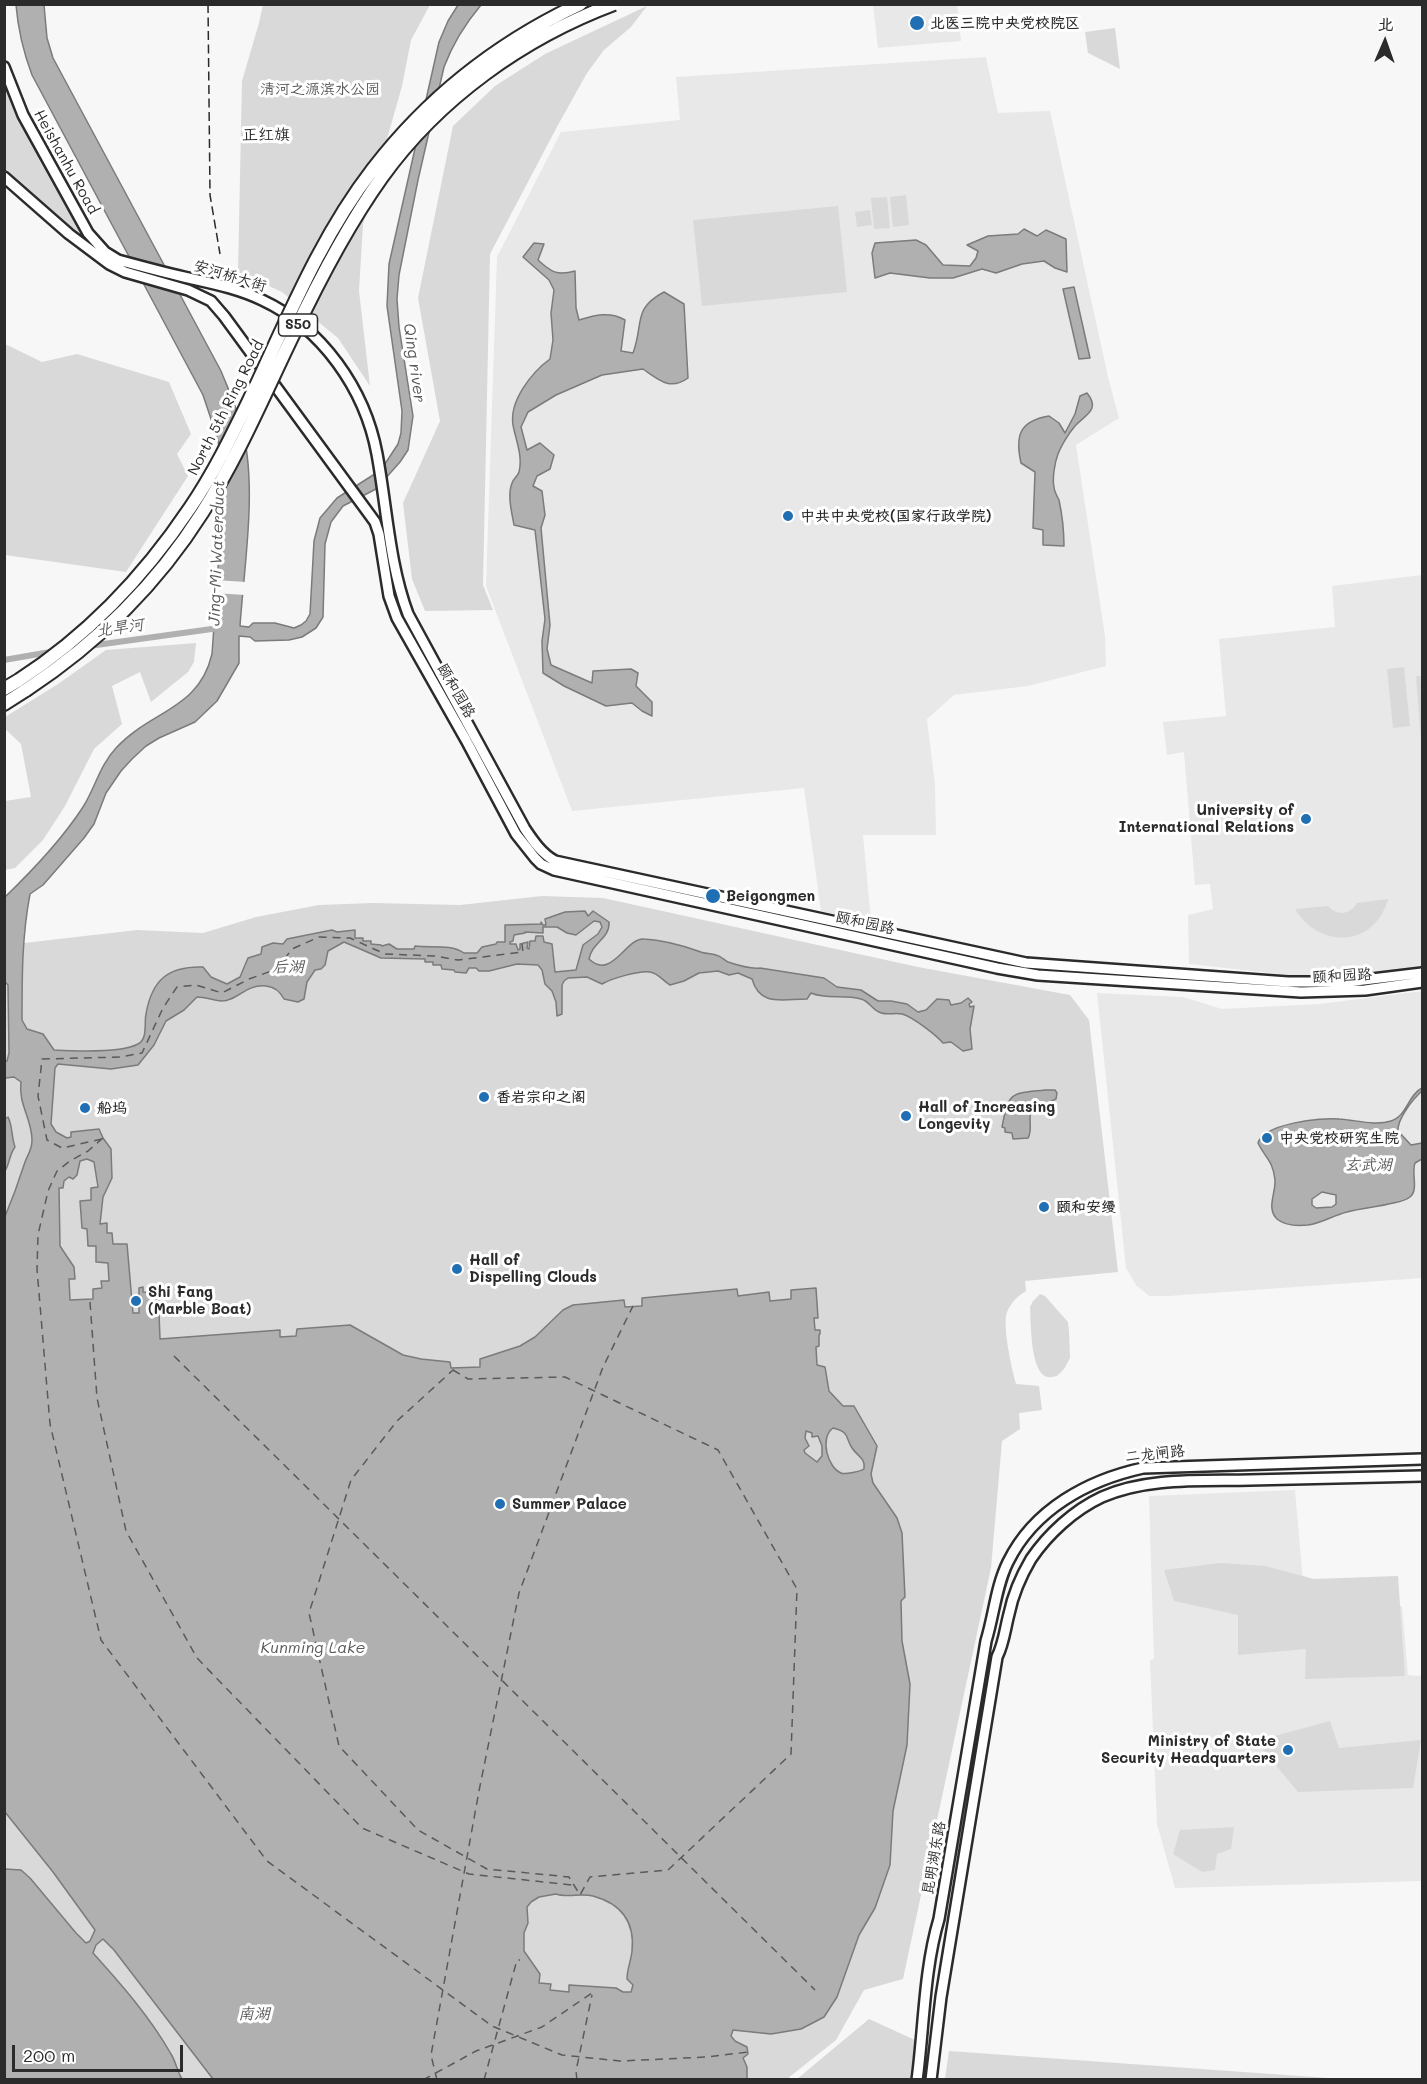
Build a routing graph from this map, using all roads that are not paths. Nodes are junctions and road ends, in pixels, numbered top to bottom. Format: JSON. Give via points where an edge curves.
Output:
{"nodes":[{"id":1,"x":580,"y":4,"type":"edge"},
{"id":2,"x":614,"y":4,"type":"edge"},
{"id":3,"x":4,"y":67,"type":"edge"},
{"id":4,"x":4,"y":177,"type":"edge"},
{"id":5,"x":118,"y":260,"type":"joint"},
{"id":6,"x":389,"y":596,"type":"joint"},
{"id":7,"x":401,"y":596,"type":"joint"},
{"id":8,"x":23,"y":685,"type":"junction"},
{"id":9,"x":4,"y":688,"type":"edge"},
{"id":10,"x":4,"y":704,"type":"edge"},
{"id":11,"x":1422,"y":973,"type":"edge"},
{"id":12,"x":1422,"y":982,"type":"edge"},
{"id":13,"x":1422,"y":1459,"type":"edge"},
{"id":14,"x":1243,"y":1465,"type":"junction"},
{"id":15,"x":1422,"y":1476,"type":"edge"},
{"id":16,"x":1244,"y":1480,"type":"junction"},
{"id":17,"x":986,"y":1641,"type":"joint"},
{"id":18,"x":1002,"y":1645,"type":"joint"},
{"id":19,"x":917,"y":2079,"type":"edge"},
{"id":20,"x":931,"y":2079,"type":"edge"}],
"edges":[{"from":1,"to":8,"type":"highway","name":"North 5th Ring Road","number":"S50","bridge":true,"via":[[517,37],[456,82],[416,119],[372,169],[321,250],[236,427],[187,513],[139,574],[89,627]]},
{"from":2,"to":8,"type":"highway","name":"North 5th Ring Road","number":"S50","bridge":true,"via":[[545,35],[504,60],[440,113],[400,155],[344,236],[239,449],[188,534],[95,639],[56,670]]},
{"from":3,"to":5,"type":"main road","name":"Heishanhu Road","via":[[23,115],[88,233]]},
{"from":4,"to":6,"type":"main road","name":"安河桥大街","via":[[98,257],[124,272],[179,287],[210,301],[224,316],[375,522]]},
{"from":5,"to":7,"type":"main road","name":"安河桥大街","via":[[241,291],[276,307],[325,347],[347,376],[363,409],[377,454]]},
{"from":6,"to":12,"type":"main road","name":"颐和园路","via":[[397,618],[516,834],[541,864],[554,870],[1038,975],[1301,992],[1365,990]]},
{"from":7,"to":11,"type":"main road","name":"颐和园路","via":[[525,829],[555,861],[1026,963],[1288,982],[1347,982]]},
{"from":8,"to":9,"type":"highway","name":"North 5th Ring Road","number":"S50"},
{"from":8,"to":10,"type":"highway","name":"North 5th Ring Road","number":"S50"},
{"from":13,"to":14,"type":"main road","name":"二龙闸路"},
{"from":14,"to":16,"type":"main road"},
{"from":14,"to":17,"type":"main road","name":"二龙闸路","via":[[1143,1468],[1098,1481],[1068,1496],[1034,1525],[1007,1563]]},
{"from":15,"to":16,"type":"main road","name":"二龙闸路"},
{"from":16,"to":18,"type":"main road","name":"二龙闸路","via":[[1134,1487],[1102,1497],[1075,1513],[1049,1535],[1019,1581]]},
{"from":17,"to":19,"type":"main road","name":"昆明湖东路","via":[[932,1949]]},
{"from":18,"to":20,"type":"main road","name":"昆明湖东路","via":[[941,1997]]}]}
